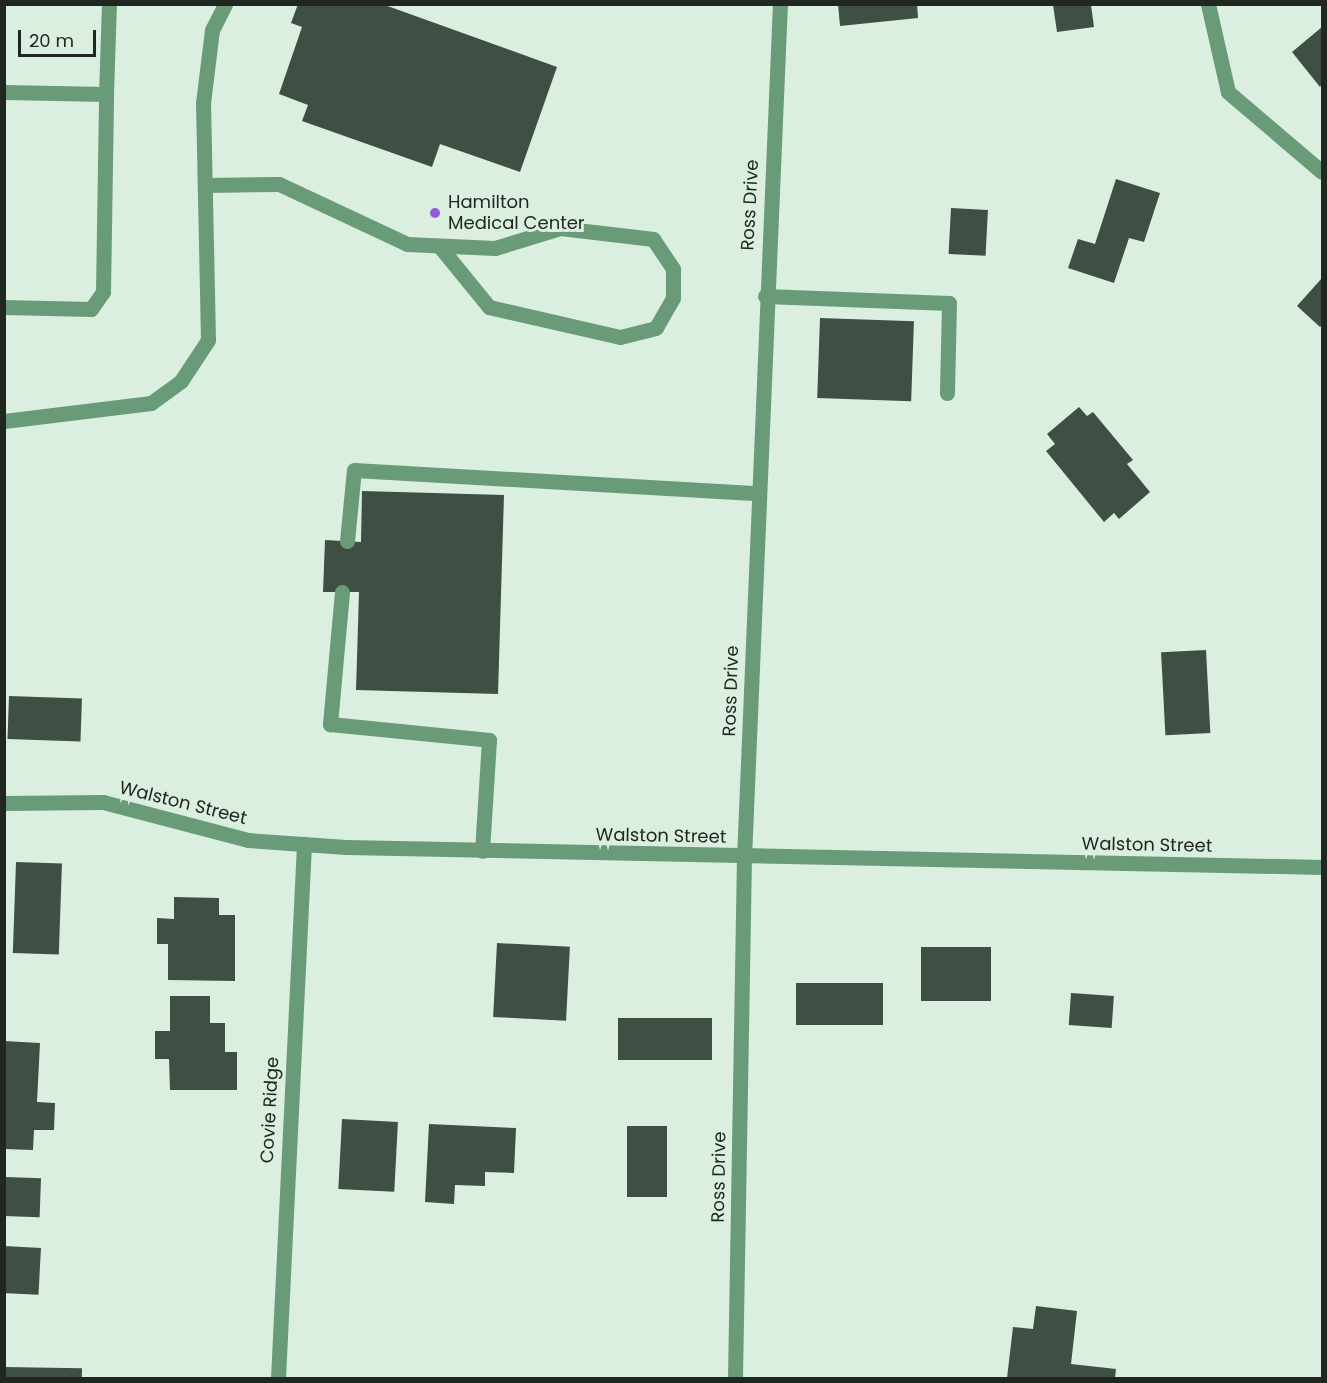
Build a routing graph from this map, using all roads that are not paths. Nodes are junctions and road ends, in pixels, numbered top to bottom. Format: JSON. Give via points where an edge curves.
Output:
{"nodes":[{"id":1,"x":109,"y":4,"type":"edge"},
{"id":2,"x":225,"y":4,"type":"edge"},
{"id":3,"x":780,"y":4,"type":"edge"},
{"id":4,"x":1208,"y":4,"type":"edge"},
{"id":5,"x":4,"y":92,"type":"edge"},
{"id":6,"x":106,"y":94,"type":"junction"},
{"id":7,"x":1323,"y":172,"type":"edge"},
{"id":8,"x":206,"y":185,"type":"junction"},
{"id":9,"x":440,"y":247,"type":"junction"},
{"id":10,"x":765,"y":296,"type":"junction"},
{"id":11,"x":4,"y":307,"type":"edge"},
{"id":12,"x":947,"y":393,"type":"dead end"},
{"id":13,"x":4,"y":422,"type":"edge"},
{"id":14,"x":757,"y":494,"type":"junction"},
{"id":15,"x":347,"y":541,"type":"dead end"},
{"id":16,"x":342,"y":592,"type":"dead end"},
{"id":17,"x":4,"y":803,"type":"edge"},
{"id":18,"x":304,"y":844,"type":"junction"},
{"id":19,"x":482,"y":851,"type":"junction"},
{"id":20,"x":744,"y":858,"type":"junction"},
{"id":21,"x":1323,"y":867,"type":"edge"},
{"id":22,"x":278,"y":1378,"type":"edge"},
{"id":23,"x":735,"y":1378,"type":"edge"}],
"edges":[{"from":1,"to":6,"type":"street"},
{"from":2,"to":8,"type":"street","via":[[212,30],[203,103]]},
{"from":3,"to":10,"type":"street","name":"Ross Drive"},
{"from":4,"to":7,"type":"street","via":[[1228,92]]},
{"from":5,"to":6,"type":"street"},
{"from":6,"to":11,"type":"street","via":[[103,292],[91,309]]},
{"from":8,"to":9,"type":"street","via":[[279,184],[407,243]]},
{"from":8,"to":13,"type":"street","via":[[208,340],[181,381],[151,403]]},
{"from":9,"to":9,"type":"street","via":[[495,248],[560,228],[653,238],[674,269],[673,298],[656,328],[620,337],[489,307]]},
{"from":10,"to":12,"type":"street","via":[[949,303]]},
{"from":10,"to":14,"type":"street","name":"Ross Drive"},
{"from":14,"to":15,"type":"street","via":[[354,470]]},
{"from":14,"to":20,"type":"street","name":"Ross Drive"},
{"from":16,"to":19,"type":"street","via":[[330,724],[489,740]]},
{"from":17,"to":18,"type":"street","name":"Walston Street","via":[[103,802],[248,840]]},
{"from":18,"to":19,"type":"street","name":"Walston Street"},
{"from":18,"to":22,"type":"street","name":"Covie Ridge"},
{"from":19,"to":20,"type":"street","name":"Walston Street"},
{"from":20,"to":21,"type":"street","name":"Walston Street"},
{"from":20,"to":23,"type":"street","name":"Ross Drive"}]}
